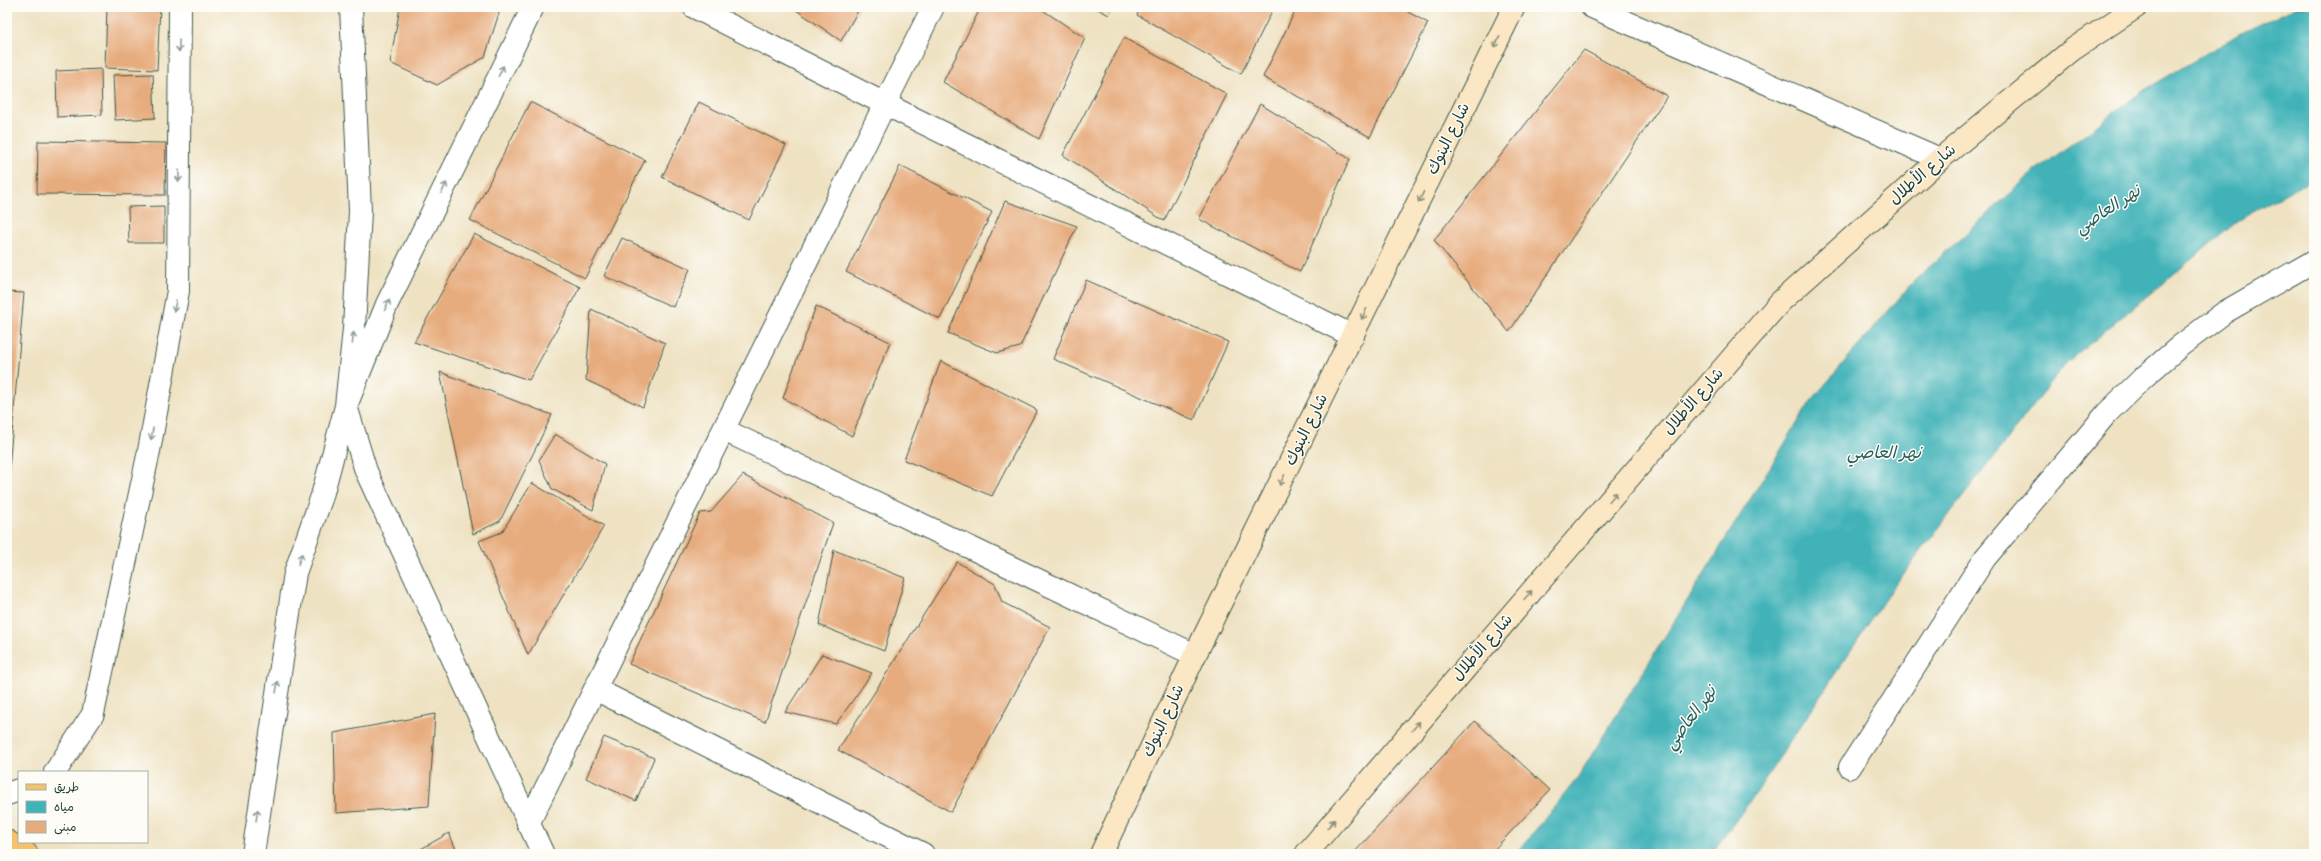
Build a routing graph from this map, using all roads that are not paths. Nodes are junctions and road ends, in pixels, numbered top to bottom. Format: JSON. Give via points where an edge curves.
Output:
{"nodes":[{"id":1,"x":180,"y":7,"type":"edge"},
{"id":2,"x":352,"y":7,"type":"edge"},
{"id":3,"x":532,"y":7,"type":"edge"},
{"id":4,"x":694,"y":7,"type":"edge"},
{"id":5,"x":933,"y":7,"type":"edge"},
{"id":6,"x":1514,"y":7,"type":"edge"},
{"id":7,"x":1592,"y":7,"type":"edge"},
{"id":8,"x":2134,"y":8,"type":"edge"},
{"id":9,"x":885,"y":104,"type":"junction"},
{"id":10,"x":1940,"y":159,"type":"junction"},
{"id":11,"x":2314,"y":261,"type":"edge"},
{"id":12,"x":1353,"y":336,"type":"junction"},
{"id":13,"x":346,"y":406,"type":"junction"},
{"id":14,"x":724,"y":430,"type":"junction"},
{"id":15,"x":1195,"y":655,"type":"junction"},
{"id":16,"x":596,"y":689,"type":"junction"},
{"id":17,"x":1850,"y":767,"type":"dead end"},
{"id":18,"x":56,"y":771,"type":"edge"},
{"id":19,"x":18,"y":790,"type":"edge"},
{"id":20,"x":7,"y":794,"type":"edge"},
{"id":21,"x":528,"y":824,"type":"junction"},
{"id":22,"x":7,"y":841,"type":"edge"},
{"id":23,"x":27,"y":854,"type":"edge"},
{"id":24,"x":253,"y":854,"type":"edge"},
{"id":25,"x":542,"y":854,"type":"edge"},
{"id":26,"x":923,"y":854,"type":"edge"},
{"id":27,"x":1102,"y":854,"type":"edge"},
{"id":28,"x":1306,"y":854,"type":"edge"}],
"edges":[{"from":1,"to":18,"type":"street","one_way":true,"via":[[178,291],[149,451],[93,714]]},
{"from":13,"to":2,"type":"street","one_way":true,"via":[[354,329],[360,211]]},
{"from":13,"to":3,"type":"street","one_way":true,"via":[[387,304]]},
{"from":4,"to":9,"type":"street"},
{"from":5,"to":9,"type":"street"},
{"from":6,"to":12,"type":"main road","name":"شارع البنوك","one_way":true},
{"from":7,"to":10,"type":"street"},
{"from":8,"to":10,"type":"main road","name":"شارع الأطلال","via":[[2072,50]]},
{"from":9,"to":12,"type":"street"},
{"from":9,"to":14,"type":"street"},
{"from":28,"to":10,"type":"main road","name":"شارع الأطلال","one_way":true,"via":[[1780,302]]},
{"from":11,"to":17,"type":"street","via":[[2225,312],[2142,378],[2107,413],[1985,558]]},
{"from":12,"to":15,"type":"main road","name":"شارع البنوك","one_way":true},
{"from":13,"to":21,"type":"street","via":[[366,472]]},
{"from":24,"to":13,"type":"street","one_way":true,"via":[[295,573],[322,496]]},
{"from":14,"to":15,"type":"street"},
{"from":14,"to":16,"type":"street"},
{"from":15,"to":27,"type":"main road","name":"شارع البنوك"},
{"from":16,"to":21,"type":"street"},
{"from":16,"to":26,"type":"street"},
{"from":19,"to":20,"type":"street"},
{"from":21,"to":25,"type":"street"},
{"from":22,"to":23,"type":"main road"}]}
